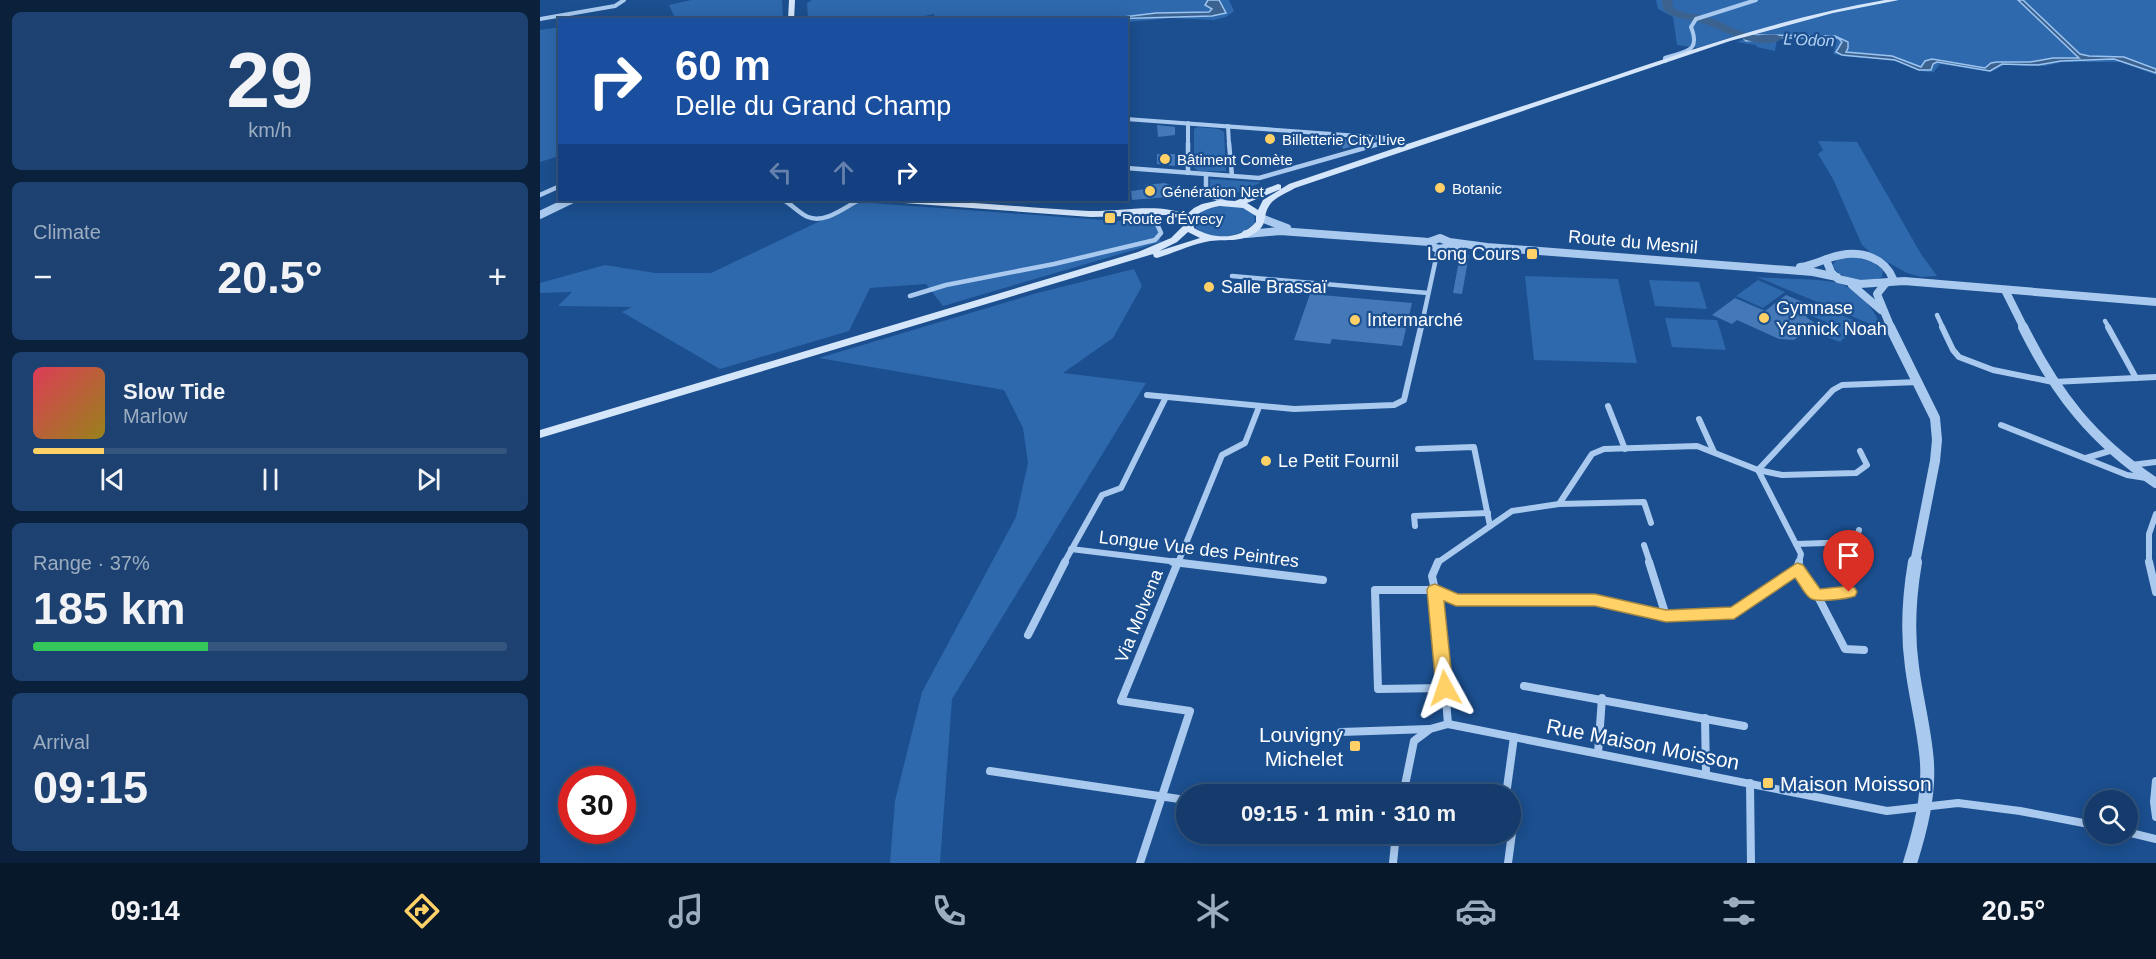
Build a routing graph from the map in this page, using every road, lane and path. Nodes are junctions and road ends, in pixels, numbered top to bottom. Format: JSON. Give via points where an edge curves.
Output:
{"nodes":[{"id":1,"x":624,"y":0,"type":"edge"},
{"id":2,"x":792,"y":0,"type":"edge"},
{"id":3,"x":1756,"y":0,"type":"edge"},
{"id":4,"x":1896,"y":0,"type":"edge"},
{"id":5,"x":791,"y":18,"type":"edge"},
{"id":6,"x":540,"y":19,"type":"edge"},
{"id":7,"x":1665,"y":61,"type":"junction"},
{"id":8,"x":1128,"y":119,"type":"edge"},
{"id":9,"x":1188,"y":123,"type":"junction"},
{"id":10,"x":1228,"y":126,"type":"junction"},
{"id":11,"x":1368,"y":160,"type":"junction"},
{"id":12,"x":1128,"y":168,"type":"edge"},
{"id":13,"x":1188,"y":173,"type":"junction"},
{"id":14,"x":1206,"y":174,"type":"junction"},
{"id":15,"x":1232,"y":176,"type":"junction"},
{"id":16,"x":558,"y":187,"type":"edge"},
{"id":17,"x":540,"y":195,"type":"edge"},
{"id":18,"x":1210,"y":195,"type":"junction"},
{"id":19,"x":569,"y":201,"type":"edge"},
{"id":20,"x":785,"y":201,"type":"edge"},
{"id":21,"x":856,"y":201,"type":"edge"},
{"id":22,"x":917,"y":201,"type":"edge"},
{"id":23,"x":1230,"y":203,"type":"junction"},
{"id":24,"x":1204,"y":207,"type":"junction"},
{"id":25,"x":1134,"y":213,"type":"junction"},
{"id":26,"x":540,"y":215,"type":"edge"},
{"id":27,"x":1260,"y":216,"type":"junction"},
{"id":28,"x":1188,"y":223,"type":"junction"},
{"id":29,"x":1246,"y":234,"type":"junction"},
{"id":30,"x":1329,"y":234,"type":"junction"},
{"id":31,"x":1210,"y":238,"type":"junction"},
{"id":32,"x":1429,"y":242,"type":"junction"},
{"id":33,"x":1449,"y":244,"type":"junction"},
{"id":34,"x":1438,"y":249,"type":"junction"},
{"id":35,"x":1827,"y":262,"type":"junction"},
{"id":36,"x":1886,"y":266,"type":"junction"},
{"id":37,"x":1776,"y":270,"type":"junction"},
{"id":38,"x":1232,"y":276,"type":"dead end"},
{"id":39,"x":1069,"y":278,"type":"junction"},
{"id":40,"x":1841,"y":279,"type":"junction"},
{"id":41,"x":1887,"y":283,"type":"junction"},
{"id":42,"x":1959,"y":286,"type":"junction"},
{"id":43,"x":2005,"y":290,"type":"junction"},
{"id":44,"x":1428,"y":293,"type":"junction"},
{"id":45,"x":910,"y":296,"type":"dead end"},
{"id":46,"x":2156,"y":302,"type":"edge"},
{"id":47,"x":1883,"y":312,"type":"junction"},
{"id":48,"x":1937,"y":315,"type":"dead end"},
{"id":49,"x":2106,"y":321,"type":"dead end"},
{"id":50,"x":2156,"y":377,"type":"edge"},
{"id":51,"x":2136,"y":378,"type":"junction"},
{"id":52,"x":1916,"y":382,"type":"junction"},
{"id":53,"x":2053,"y":382,"type":"junction"},
{"id":54,"x":1147,"y":395,"type":"dead end"},
{"id":55,"x":1166,"y":397,"type":"junction"},
{"id":56,"x":1259,"y":406,"type":"junction"},
{"id":57,"x":1608,"y":406,"type":"dead end"},
{"id":58,"x":1699,"y":419,"type":"dead end"},
{"id":59,"x":2001,"y":425,"type":"dead end"},
{"id":60,"x":540,"y":434,"type":"edge"},
{"id":61,"x":1625,"y":448,"type":"junction"},
{"id":62,"x":1418,"y":449,"type":"dead end"},
{"id":63,"x":2113,"y":450,"type":"junction"},
{"id":64,"x":1860,"y":451,"type":"dead end"},
{"id":65,"x":1714,"y":452,"type":"junction"},
{"id":66,"x":2086,"y":458,"type":"junction"},
{"id":67,"x":2156,"y":462,"type":"edge"},
{"id":68,"x":2131,"y":465,"type":"junction"},
{"id":69,"x":1758,"y":470,"type":"junction"},
{"id":70,"x":2153,"y":481,"type":"edge"},
{"id":71,"x":1559,"y":504,"type":"junction"},
{"id":72,"x":1488,"y":513,"type":"junction"},
{"id":73,"x":2156,"y":514,"type":"edge"},
{"id":74,"x":1651,"y":523,"type":"dead end"},
{"id":75,"x":1415,"y":526,"type":"dead end"},
{"id":76,"x":1490,"y":526,"type":"junction"},
{"id":77,"x":1859,"y":530,"type":"dead end"},
{"id":78,"x":1796,"y":544,"type":"junction"},
{"id":79,"x":1644,"y":545,"type":"dead end"},
{"id":80,"x":1071,"y":549,"type":"junction"},
{"id":81,"x":1178,"y":562,"type":"junction"},
{"id":82,"x":1797,"y":569,"type":"junction"},
{"id":83,"x":1323,"y":580,"type":"dead end"},
{"id":84,"x":1435,"y":590,"type":"junction"},
{"id":85,"x":1849,"y":592,"type":"dead end"},
{"id":86,"x":2156,"y":592,"type":"edge"},
{"id":87,"x":1816,"y":595,"type":"junction"},
{"id":88,"x":1666,"y":616,"type":"junction"},
{"id":89,"x":1028,"y":635,"type":"dead end"},
{"id":90,"x":1864,"y":650,"type":"dead end"},
{"id":91,"x":1524,"y":686,"type":"dead end"},
{"id":92,"x":1445,"y":688,"type":"junction"},
{"id":93,"x":1602,"y":698,"type":"junction"},
{"id":94,"x":1705,"y":718,"type":"junction"},
{"id":95,"x":1448,"y":724,"type":"junction"},
{"id":96,"x":1744,"y":726,"type":"dead end"},
{"id":97,"x":1430,"y":729,"type":"junction"},
{"id":98,"x":1341,"y":732,"type":"dead end"},
{"id":99,"x":1514,"y":737,"type":"junction"},
{"id":100,"x":1598,"y":753,"type":"junction"},
{"id":101,"x":990,"y":771,"type":"dead end"},
{"id":102,"x":1706,"y":774,"type":"junction"},
{"id":103,"x":2156,"y":781,"type":"edge"},
{"id":104,"x":1750,"y":783,"type":"junction"},
{"id":105,"x":1405,"y":784,"type":"edge"},
{"id":106,"x":1508,"y":784,"type":"edge"},
{"id":107,"x":1162,"y":796,"type":"junction"},
{"id":108,"x":1176,"y":798,"type":"edge"},
{"id":109,"x":1924,"y":807,"type":"junction"},
{"id":110,"x":2156,"y":817,"type":"edge"},
{"id":111,"x":2084,"y":823,"type":"edge"},
{"id":112,"x":2138,"y":835,"type":"edge"},
{"id":113,"x":2156,"y":839,"type":"edge"},
{"id":114,"x":1395,"y":844,"type":"edge"},
{"id":115,"x":1511,"y":844,"type":"edge"},
{"id":116,"x":1140,"y":863,"type":"edge"},
{"id":117,"x":1393,"y":863,"type":"edge"},
{"id":118,"x":1508,"y":863,"type":"edge"},
{"id":119,"x":1751,"y":863,"type":"edge"},
{"id":120,"x":1910,"y":863,"type":"edge"}],
"edges":[{"from":1,"to":6,"type":"street","via":[[615,6]]},
{"from":2,"to":5,"type":"main road"},
{"from":3,"to":7,"type":"street","via":[[1696,19],[1691,27],[1695,43]]},
{"from":4,"to":7,"type":"main road","via":[[1832,11]]},
{"from":7,"to":11,"type":"main road"},
{"from":8,"to":9,"type":"street"},
{"from":9,"to":10,"type":"street"},
{"from":9,"to":13,"type":"street"},
{"from":10,"to":15,"type":"street"},
{"from":10,"to":15,"type":"street","via":[[1387,138],[1259,178]]},
{"from":11,"to":23,"type":"main road","via":[[1301,178],[1251,200]]},
{"from":11,"to":27,"type":"main road","via":[[1292,186],[1266,202]]},
{"from":12,"to":13,"type":"street"},
{"from":13,"to":14,"type":"street"},
{"from":14,"to":15,"type":"street"},
{"from":14,"to":18,"type":"street","via":[[1204,186]]},
{"from":16,"to":17,"type":"street"},
{"from":18,"to":23,"type":"street"},
{"from":18,"to":24,"type":"street"},
{"from":19,"to":26,"type":"street"},
{"from":20,"to":21,"type":"street","via":[[815,218]]},
{"from":22,"to":25,"type":"main road","via":[[1101,215]]},
{"from":23,"to":24,"type":"main road"},
{"from":23,"to":27,"type":"main road","via":[[1250,207]]},
{"from":24,"to":25,"type":"main road"},
{"from":24,"to":28,"type":"main road","via":[[1192,213]]},
{"from":25,"to":28,"type":"main road","via":[[1170,213]]},
{"from":25,"to":45,"type":"street","via":[[1157,224],[1160,237]]},
{"from":27,"to":29,"type":"main road","via":[[1258,227]]},
{"from":27,"to":30,"type":"street","via":[[1294,230]]},
{"from":28,"to":31,"type":"main road","via":[[1196,234]]},
{"from":28,"to":39,"type":"main road","via":[[1182,235],[1166,244]]},
{"from":29,"to":30,"type":"street"},
{"from":29,"to":31,"type":"main road"},
{"from":30,"to":32,"type":"street"},
{"from":31,"to":39,"type":"main road"},
{"from":32,"to":33,"type":"street","name":"Route du Mesnil","via":[[1440,238]]},
{"from":32,"to":34,"type":"street"},
{"from":33,"to":34,"type":"street"},
{"from":33,"to":37,"type":"street","name":"Route du Mesnil"},
{"from":34,"to":44,"type":"street"},
{"from":35,"to":36,"type":"street","name":"Route du Mesnil","via":[[1852,254],[1868,256]]},
{"from":35,"to":37,"type":"street","name":"Route du Mesnil"},
{"from":35,"to":40,"type":"street","via":[[1828,268]]},
{"from":36,"to":41,"type":"street","via":[[1893,279]]},
{"from":36,"to":42,"type":"street","via":[[1905,275]]},
{"from":37,"to":40,"type":"street","name":"Route du Mesnil","via":[[1813,272]]},
{"from":38,"to":44,"type":"street"},
{"from":39,"to":60,"type":"main road"},
{"from":40,"to":41,"type":"street","name":"Route du Mesnil","via":[[1858,284]]},
{"from":40,"to":47,"type":"street","via":[[1865,294]]},
{"from":41,"to":42,"type":"street"},
{"from":41,"to":47,"type":"street","via":[[1877,294]]},
{"from":42,"to":43,"type":"street"},
{"from":43,"to":46,"type":"street"},
{"from":43,"to":53,"type":"street"},
{"from":44,"to":56,"type":"street","via":[[1404,400],[1394,405],[1294,409]]},
{"from":47,"to":52,"type":"street"},
{"from":48,"to":53,"type":"street","via":[[1959,357],[1993,370]]},
{"from":49,"to":51,"type":"street"},
{"from":50,"to":51,"type":"street"},
{"from":51,"to":53,"type":"street"},
{"from":52,"to":69,"type":"street","via":[[1842,385],[1833,390]]},
{"from":52,"to":109,"type":"street","via":[[1935,418],[1937,440],[1909,602],[1909,639],[1927,763]]},
{"from":53,"to":63,"type":"street","via":[[2085,424]]},
{"from":54,"to":55,"type":"street"},
{"from":55,"to":56,"type":"street"},
{"from":55,"to":80,"type":"street","via":[[1120,488],[1102,495]]},
{"from":56,"to":81,"type":"street","name":"Via Molvena","via":[[1245,443],[1221,455]]},
{"from":57,"to":61,"type":"street"},
{"from":58,"to":65,"type":"street"},
{"from":59,"to":66,"type":"street"},
{"from":61,"to":65,"type":"street","via":[[1696,446]]},
{"from":61,"to":71,"type":"street","via":[[1592,454]]},
{"from":62,"to":72,"type":"street","via":[[1474,447]]},
{"from":63,"to":66,"type":"street"},
{"from":63,"to":68,"type":"street"},
{"from":64,"to":69,"type":"street","via":[[1867,465],[1856,473],[1782,475]]},
{"from":65,"to":69,"type":"street"},
{"from":66,"to":70,"type":"street"},
{"from":67,"to":68,"type":"street"},
{"from":68,"to":70,"type":"street"},
{"from":69,"to":78,"type":"street"},
{"from":71,"to":74,"type":"street","via":[[1644,502]]},
{"from":71,"to":76,"type":"street","via":[[1512,511]]},
{"from":72,"to":75,"type":"street","via":[[1414,516]]},
{"from":72,"to":76,"type":"street"},
{"from":73,"to":86,"type":"street","via":[[2148,530],[2146,561]]},
{"from":76,"to":84,"type":"street","via":[[1438,561],[1432,576]]},
{"from":77,"to":78,"type":"street","via":[[1855,542]]},
{"from":78,"to":82,"type":"street","via":[[1801,554]]},
{"from":79,"to":88,"type":"street"},
{"from":80,"to":81,"type":"street","name":"Longue Vue des Peintres"},
{"from":80,"to":89,"type":"street"},
{"from":81,"to":83,"type":"street","name":"Longue Vue des Peintres"},
{"from":81,"to":107,"type":"street","name":"Via Molvena","via":[[1121,701],[1190,711]]},
{"from":82,"to":87,"type":"street"},
{"from":82,"to":88,"type":"street","via":[[1734,613]]},
{"from":84,"to":88,"type":"street","via":[[1456,600],[1595,600]]},
{"from":84,"to":92,"type":"street"},
{"from":84,"to":92,"type":"street","via":[[1375,590],[1378,688]]},
{"from":85,"to":87,"type":"street"},
{"from":87,"to":90,"type":"street","via":[[1845,649]]},
{"from":91,"to":93,"type":"street"},
{"from":92,"to":95,"type":"street"},
{"from":93,"to":94,"type":"street"},
{"from":93,"to":100,"type":"street"},
{"from":94,"to":96,"type":"street"},
{"from":94,"to":102,"type":"street"},
{"from":95,"to":97,"type":"street","name":"Rue Maison Moisson"},
{"from":95,"to":99,"type":"street","name":"Rue Maison Moisson"},
{"from":97,"to":98,"type":"street","name":"Rue Maison Moisson"},
{"from":97,"to":105,"type":"street","via":[[1414,741]]},
{"from":99,"to":100,"type":"street","name":"Rue Maison Moisson"},
{"from":99,"to":106,"type":"street"},
{"from":100,"to":102,"type":"street","name":"Rue Maison Moisson"},
{"from":101,"to":107,"type":"street"},
{"from":102,"to":104,"type":"street","name":"Rue Maison Moisson"},
{"from":103,"to":110,"type":"street"},
{"from":104,"to":109,"type":"street","name":"Rue Maison Moisson","via":[[1887,811]]},
{"from":104,"to":119,"type":"street"},
{"from":107,"to":108,"type":"street"},
{"from":107,"to":116,"type":"street"},
{"from":109,"to":111,"type":"street","name":"Rue Maison Moisson","via":[[1958,804]]},
{"from":109,"to":120,"type":"street"},
{"from":112,"to":113,"type":"street"},
{"from":114,"to":117,"type":"street"},
{"from":115,"to":118,"type":"street"}]}
